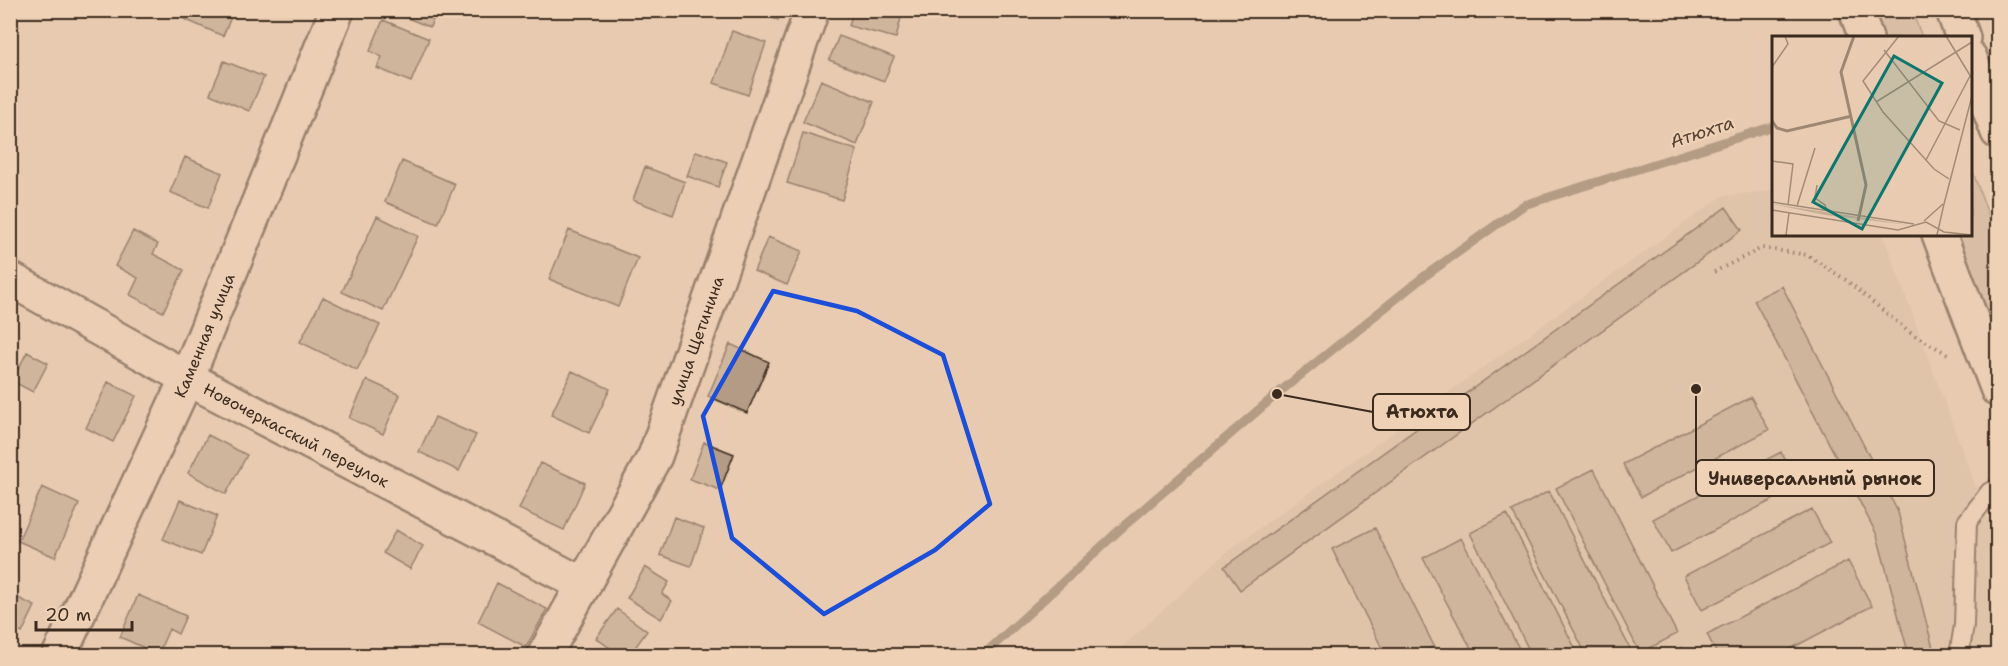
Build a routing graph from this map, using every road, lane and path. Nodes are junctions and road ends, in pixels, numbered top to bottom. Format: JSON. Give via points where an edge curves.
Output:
{"nodes":[{"id":1,"x":337,"y":10,"type":"edge"},
{"id":2,"x":812,"y":10,"type":"edge"},
{"id":3,"x":1953,"y":10,"type":"edge"},
{"id":4,"x":1962,"y":36,"type":"edge"},
{"id":5,"x":1972,"y":61,"type":"edge"},
{"id":6,"x":1998,"y":132,"type":"edge"},
{"id":7,"x":1940,"y":236,"type":"edge"},
{"id":8,"x":1714,"y":272,"type":"dead end"},
{"id":9,"x":10,"y":279,"type":"edge"},
{"id":10,"x":187,"y":378,"type":"junction"},
{"id":11,"x":1994,"y":380,"type":"edge"},
{"id":12,"x":1998,"y":488,"type":"edge"},
{"id":13,"x":584,"y":585,"type":"junction"},
{"id":14,"x":59,"y":656,"type":"edge"},
{"id":15,"x":544,"y":656,"type":"edge"},
{"id":16,"x":1959,"y":656,"type":"edge"}],
"edges":[{"from":1,"to":10,"type":"street","name":"Каменная улица"},
{"from":2,"to":13,"type":"street","name":"улица Щетинина","via":[[655,456]]},
{"from":3,"to":4,"type":"street"},
{"from":5,"to":6,"type":"street"},
{"from":7,"to":11,"type":"street"},
{"from":8,"to":11,"type":"path","via":[[1762,248],[1807,255],[1846,280],[1909,333]]},
{"from":9,"to":10,"type":"street","name":"Новочеркасский переулок"},
{"from":10,"to":13,"type":"street","name":"Новочеркасский переулок"},
{"from":10,"to":14,"type":"street","name":"Каменная улица"},
{"from":12,"to":16,"type":"lane","via":[[1990,492],[1967,522],[1964,625]]},
{"from":13,"to":15,"type":"street","name":"улица Щетинина"}]}
